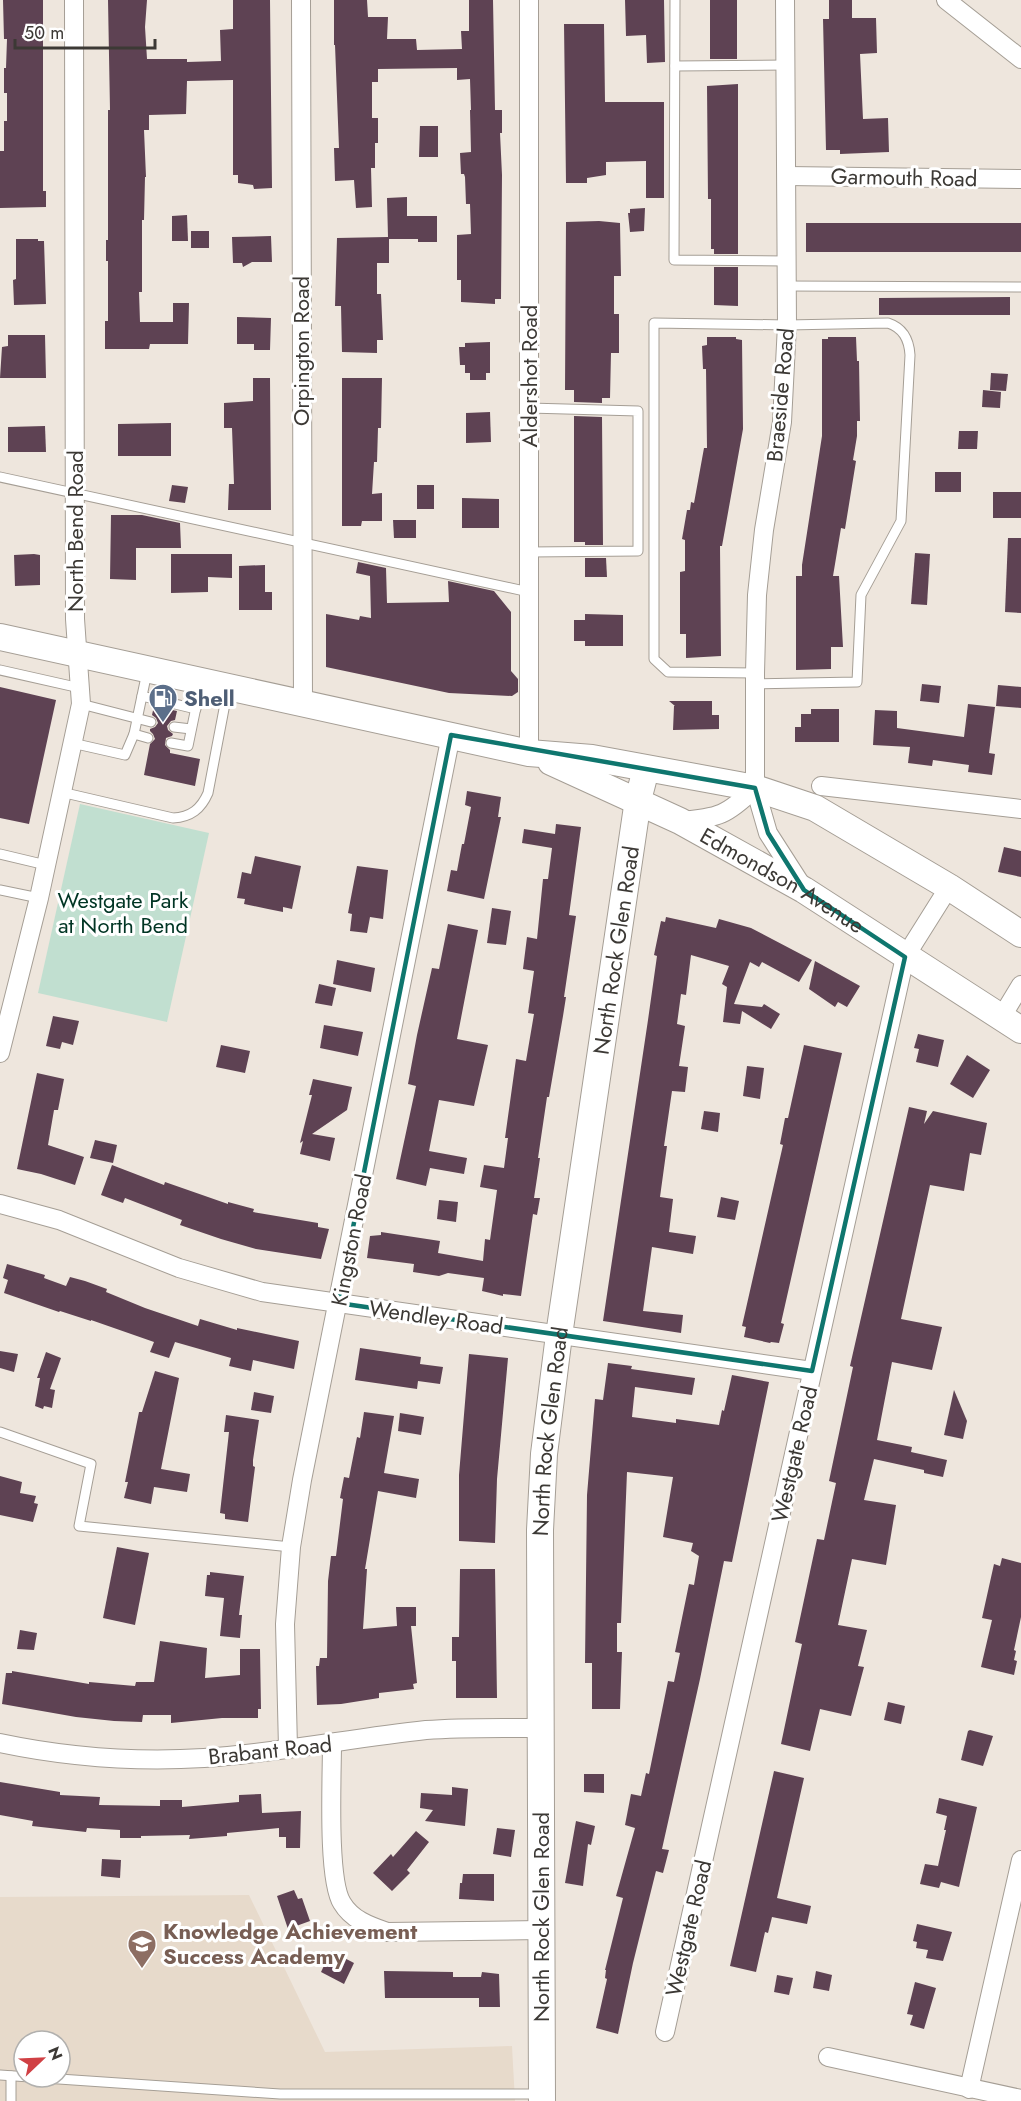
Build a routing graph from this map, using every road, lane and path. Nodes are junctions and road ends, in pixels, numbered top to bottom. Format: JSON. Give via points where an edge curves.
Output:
{"nodes":[{"id":1,"x":74,"y":0,"type":"edge"},
{"id":2,"x":301,"y":0,"type":"edge"},
{"id":3,"x":529,"y":0,"type":"edge"},
{"id":4,"x":675,"y":0,"type":"edge"},
{"id":5,"x":785,"y":0,"type":"edge"},
{"id":6,"x":949,"y":1,"type":"edge"},
{"id":7,"x":1021,"y":59,"type":"edge"},
{"id":8,"x":786,"y":65,"type":"junction"},
{"id":9,"x":675,"y":66,"type":"junction"},
{"id":10,"x":787,"y":176,"type":"junction"},
{"id":11,"x":1021,"y":179,"type":"edge"},
{"id":12,"x":786,"y":261,"type":"junction"},
{"id":13,"x":786,"y":286,"type":"junction"},
{"id":14,"x":1021,"y":287,"type":"edge"},
{"id":15,"x":787,"y":325,"type":"junction"},
{"id":16,"x":529,"y":408,"type":"junction"},
{"id":17,"x":0,"y":477,"type":"edge"},
{"id":18,"x":75,"y":494,"type":"junction"},
{"id":19,"x":301,"y":542,"type":"junction"},
{"id":20,"x":529,"y":552,"type":"junction"},
{"id":21,"x":528,"y":592,"type":"junction"},
{"id":22,"x":0,"y":637,"type":"edge"},
{"id":23,"x":77,"y":653,"type":"junction"},
{"id":24,"x":148,"y":669,"type":"junction"},
{"id":25,"x":0,"y":670,"type":"edge"},
{"id":26,"x":754,"y":679,"type":"junction"},
{"id":27,"x":202,"y":681,"type":"junction"},
{"id":28,"x":228,"y":687,"type":"junction"},
{"id":29,"x":80,"y":696,"type":"junction"},
{"id":30,"x":142,"y":696,"type":"junction"},
{"id":31,"x":303,"y":703,"type":"junction"},
{"id":32,"x":196,"y":709,"type":"junction"},
{"id":33,"x":137,"y":718,"type":"junction"},
{"id":34,"x":151,"y":722,"type":"dead end"},
{"id":35,"x":174,"y":727,"type":"dead end"},
{"id":36,"x":191,"y":729,"type":"junction"},
{"id":37,"x":134,"y":734,"type":"junction"},
{"id":38,"x":451,"y":735,"type":"junction"},
{"id":39,"x":148,"y":738,"type":"dead end"},
{"id":40,"x":72,"y":743,"type":"junction"},
{"id":41,"x":171,"y":743,"type":"dead end"},
{"id":42,"x":529,"y":753,"type":"junction"},
{"id":43,"x":646,"y":769,"type":"junction"},
{"id":44,"x":821,"y":786,"type":"dead end"},
{"id":45,"x":755,"y":788,"type":"junction"},
{"id":46,"x":61,"y":792,"type":"junction"},
{"id":47,"x":638,"y":800,"type":"junction"},
{"id":48,"x":1021,"y":809,"type":"edge"},
{"id":49,"x":680,"y":821,"type":"junction"},
{"id":50,"x":0,"y":854,"type":"edge"},
{"id":51,"x":46,"y":865,"type":"junction"},
{"id":52,"x":949,"y":887,"type":"junction"},
{"id":53,"x":0,"y":890,"type":"edge"},
{"id":54,"x":804,"y":890,"type":"junction"},
{"id":55,"x":39,"y":898,"type":"junction"},
{"id":56,"x":1021,"y":934,"type":"edge"},
{"id":57,"x":905,"y":957,"type":"junction"},
{"id":58,"x":1021,"y":985,"type":"edge"},
{"id":59,"x":6,"y":1001,"type":"edge"},
{"id":60,"x":1011,"y":1024,"type":"edge"},
{"id":61,"x":0,"y":1053,"type":"edge"},
{"id":62,"x":0,"y":1204,"type":"edge"},
{"id":63,"x":338,"y":1303,"type":"junction"},
{"id":64,"x":559,"y":1335,"type":"junction"},
{"id":65,"x":812,"y":1371,"type":"junction"},
{"id":66,"x":0,"y":1432,"type":"edge"},
{"id":67,"x":291,"y":1547,"type":"junction"},
{"id":68,"x":540,"y":1728,"type":"junction"},
{"id":69,"x":0,"y":1743,"type":"edge"},
{"id":70,"x":332,"y":1743,"type":"junction"},
{"id":71,"x":288,"y":1748,"type":"junction"},
{"id":72,"x":1021,"y":1860,"type":"edge"},
{"id":73,"x":540,"y":1930,"type":"junction"},
{"id":74,"x":665,"y":2032,"type":"dead end"},
{"id":75,"x":828,"y":2058,"type":"dead end"},
{"id":76,"x":0,"y":2075,"type":"edge"},
{"id":77,"x":10,"y":2076,"type":"junction"},
{"id":78,"x":969,"y":2089,"type":"junction"},
{"id":79,"x":450,"y":2097,"type":"edge"},
{"id":80,"x":542,"y":2098,"type":"edge"},
{"id":81,"x":1021,"y":2099,"type":"edge"},
{"id":82,"x":11,"y":2101,"type":"edge"}],
"edges":[{"from":1,"to":18,"type":"street","name":"North Bend Road"},
{"from":2,"to":19,"type":"street","name":"Orpington Road"},
{"from":3,"to":16,"type":"street","name":"Aldershot Road"},
{"from":4,"to":9,"type":"lane"},
{"from":5,"to":8,"type":"street","name":"Braeside Road"},
{"from":6,"to":7,"type":"street"},
{"from":8,"to":9,"type":"lane"},
{"from":8,"to":10,"type":"street","name":"Braeside Road"},
{"from":9,"to":12,"type":"lane","via":[[674,260]]},
{"from":10,"to":11,"type":"street","name":"Garmouth Road"},
{"from":10,"to":12,"type":"street","name":"Braeside Road"},
{"from":12,"to":13,"type":"street","name":"Braeside Road"},
{"from":13,"to":14,"type":"lane"},
{"from":13,"to":15,"type":"street","name":"Braeside Road"},
{"from":15,"to":26,"type":"street","name":"Braeside Road","via":[[782,422],[757,595]]},
{"from":15,"to":26,"type":"lane","via":[[654,323],[654,659],[668,672]]},
{"from":15,"to":26,"type":"lane","via":[[888,323],[903,334],[910,355],[901,521],[861,595],[858,682]]},
{"from":16,"to":20,"type":"street","name":"Aldershot Road"},
{"from":16,"to":20,"type":"lane","via":[[638,411],[638,551]]},
{"from":17,"to":18,"type":"lane"},
{"from":18,"to":19,"type":"lane"},
{"from":18,"to":23,"type":"street","name":"North Bend Road"},
{"from":19,"to":21,"type":"lane"},
{"from":19,"to":31,"type":"street","name":"Orpington Road"},
{"from":20,"to":21,"type":"street","name":"Aldershot Road"},
{"from":21,"to":42,"type":"street","name":"Aldershot Road"},
{"from":22,"to":23,"type":"main road","name":"Edmondson Avenue"},
{"from":23,"to":24,"type":"main road","name":"Edmondson Avenue"},
{"from":23,"to":29,"type":"street","name":"North Bend Road"},
{"from":24,"to":27,"type":"main road","name":"Edmondson Avenue"},
{"from":24,"to":30,"type":"lane"},
{"from":25,"to":29,"type":"lane"},
{"from":26,"to":45,"type":"street","name":"Braeside Road"},
{"from":27,"to":28,"type":"main road","name":"Edmondson Avenue"},
{"from":27,"to":32,"type":"lane"},
{"from":28,"to":31,"type":"main road","name":"Edmondson Avenue"},
{"from":28,"to":46,"type":"lane","via":[[208,793],[195,811],[173,818]]},
{"from":29,"to":33,"type":"lane"},
{"from":29,"to":40,"type":"street","name":"North Bend Road"},
{"from":30,"to":32,"type":"lane"},
{"from":30,"to":33,"type":"lane"},
{"from":31,"to":38,"type":"main road","name":"Edmondson Avenue"},
{"from":32,"to":36,"type":"lane"},
{"from":33,"to":34,"type":"lane"},
{"from":33,"to":37,"type":"lane"},
{"from":35,"to":36,"type":"lane"},
{"from":36,"to":41,"type":"lane","via":[[188,746]]},
{"from":37,"to":39,"type":"lane"},
{"from":37,"to":40,"type":"lane","via":[[124,755]]},
{"from":38,"to":42,"type":"main road","name":"Edmondson Avenue"},
{"from":38,"to":63,"type":"street","name":"Kingston Road"},
{"from":40,"to":46,"type":"street","name":"North Bend Road"},
{"from":42,"to":43,"type":"main road","name":"Edmondson Avenue","via":[[592,758]]},
{"from":42,"to":47,"type":"main road","name":"Edmondson Avenue"},
{"from":43,"to":45,"type":"main road","name":"Edmondson Avenue"},
{"from":43,"to":47,"type":"main road","name":"North Rock Glen Road"},
{"from":44,"to":48,"type":"street"},
{"from":45,"to":49,"type":"street","via":[[723,814]]},
{"from":45,"to":52,"type":"main road","name":"Edmondson Avenue","via":[[815,808]]},
{"from":45,"to":54,"type":"street","name":"Braeside Road","via":[[768,833]]},
{"from":46,"to":51,"type":"street","name":"North Bend Road"},
{"from":47,"to":49,"type":"main road","name":"Edmondson Avenue"},
{"from":47,"to":64,"type":"main road","name":"North Rock Glen Road"},
{"from":49,"to":54,"type":"main road","name":"Edmondson Avenue"},
{"from":50,"to":51,"type":"lane"},
{"from":51,"to":55,"type":"street","name":"North Bend Road"},
{"from":52,"to":56,"type":"main road","name":"Edmondson Avenue"},
{"from":52,"to":57,"type":"street","name":"Westgate Road"},
{"from":53,"to":55,"type":"lane"},
{"from":54,"to":57,"type":"main road","name":"Edmondson Avenue"},
{"from":55,"to":59,"type":"street","name":"North Bend Road"},
{"from":57,"to":60,"type":"main road","name":"Edmondson Avenue"},
{"from":57,"to":65,"type":"street","name":"Westgate Road"},
{"from":58,"to":60,"type":"street"},
{"from":59,"to":61,"type":"street","name":"North Bend Road"},
{"from":62,"to":63,"type":"street","name":"Wendley Road","via":[[59,1220],[225,1283]]},
{"from":63,"to":64,"type":"street","name":"Wendley Road"},
{"from":63,"to":67,"type":"street","name":"Kingston Road"},
{"from":64,"to":65,"type":"street","name":"Wendley Road"},
{"from":64,"to":68,"type":"main road","name":"North Rock Glen Road","via":[[544,1454],[540,1530]]},
{"from":65,"to":74,"type":"street","name":"Westgate Road"},
{"from":66,"to":67,"type":"lane","via":[[91,1464],[79,1526]]},
{"from":67,"to":71,"type":"street","name":"Kingston Road","via":[[285,1624]]},
{"from":68,"to":70,"type":"street","name":"Brabant Road","via":[[426,1730]]},
{"from":68,"to":73,"type":"main road","name":"North Rock Glen Road"},
{"from":69,"to":71,"type":"street","name":"Brabant Road","via":[[91,1757],[152,1759],[204,1758]]},
{"from":70,"to":71,"type":"street","name":"Brabant Road"},
{"from":70,"to":73,"type":"street","via":[[333,1874],[341,1902],[352,1915],[387,1932]]},
{"from":72,"to":78,"type":"street"},
{"from":73,"to":80,"type":"main road","name":"North Rock Glen Road"},
{"from":75,"to":78,"type":"street"},
{"from":76,"to":77,"type":"lane"},
{"from":77,"to":79,"type":"lane","via":[[280,2094]]},
{"from":77,"to":82,"type":"lane"},
{"from":78,"to":81,"type":"street"},
{"from":79,"to":80,"type":"lane"}]}
